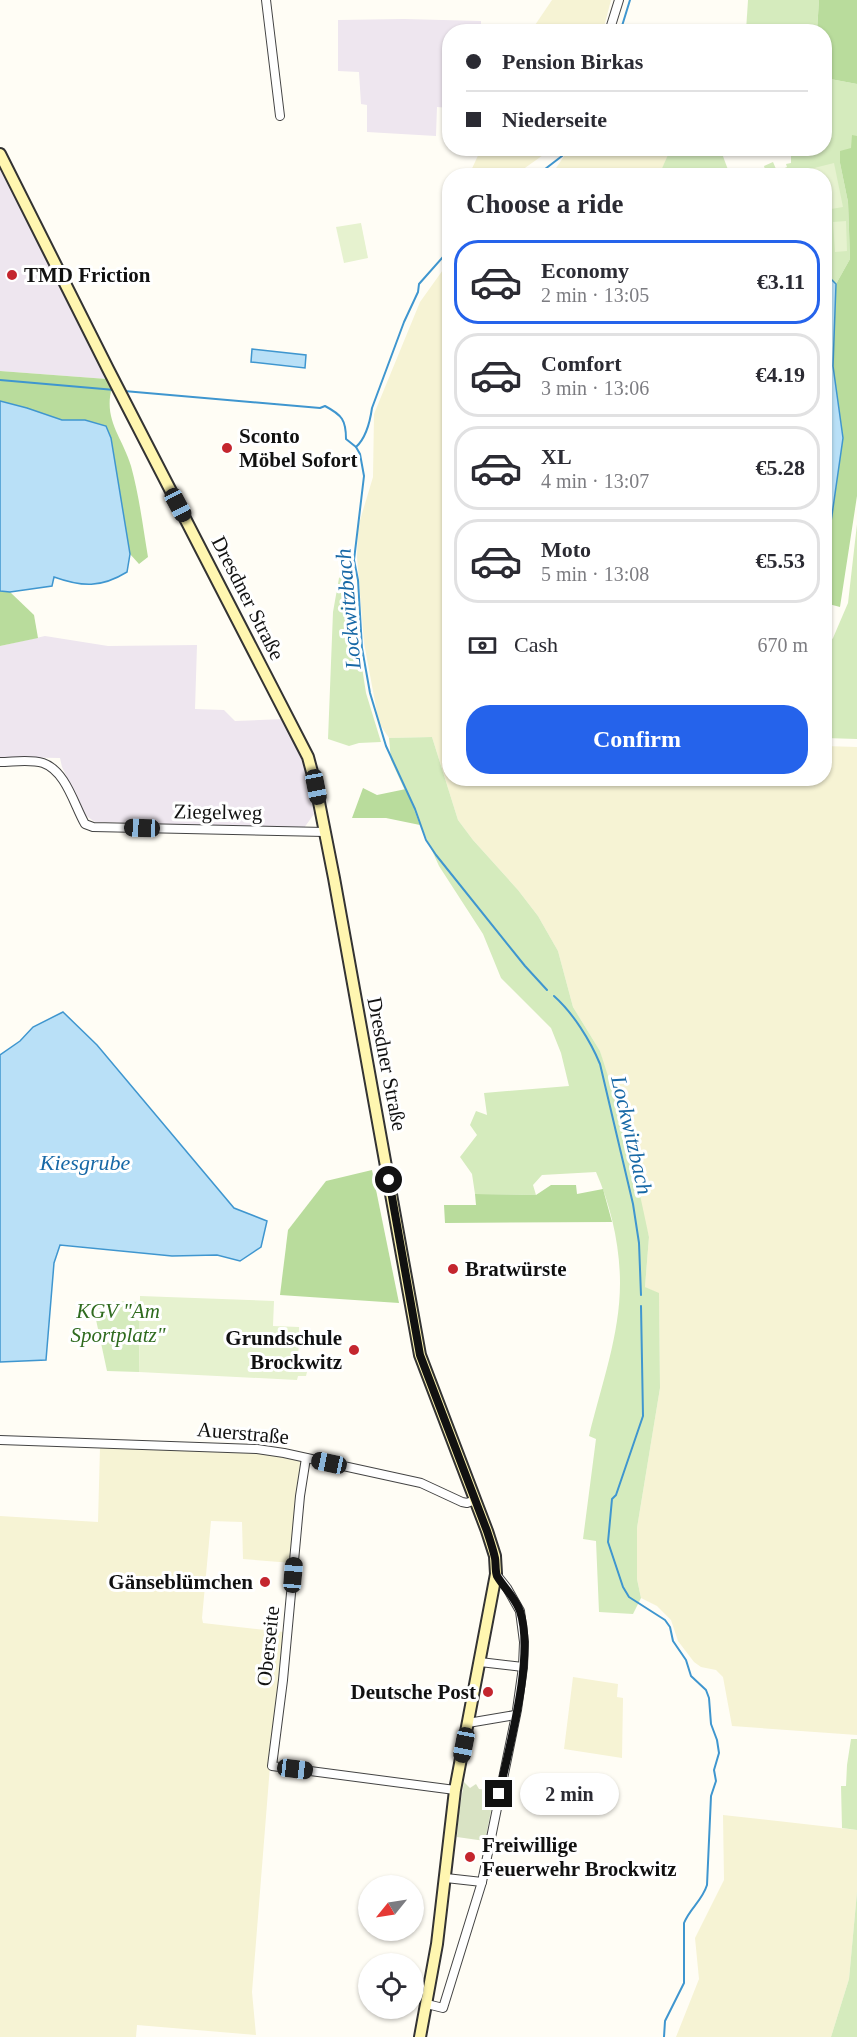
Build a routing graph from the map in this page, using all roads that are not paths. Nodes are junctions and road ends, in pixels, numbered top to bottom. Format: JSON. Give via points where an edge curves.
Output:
{"nodes":[{"id":1,"x":266,"y":0,"type":"edge"},
{"id":2,"x":619,"y":0,"type":"edge"},
{"id":3,"x":612,"y":24,"type":"edge"},
{"id":4,"x":280,"y":116,"type":"dead end"},
{"id":5,"x":0,"y":154,"type":"edge"},
{"id":6,"x":0,"y":762,"type":"edge"},
{"id":7,"x":325,"y":832,"type":"junction"},
{"id":8,"x":0,"y":1440,"type":"edge"},
{"id":9,"x":306,"y":1458,"type":"junction"},
{"id":10,"x":475,"y":1500,"type":"junction"},
{"id":11,"x":496,"y":1574,"type":"junction"},
{"id":12,"x":480,"y":1662,"type":"junction"},
{"id":13,"x":523,"y":1667,"type":"junction"},
{"id":14,"x":515,"y":1715,"type":"junction"},
{"id":15,"x":468,"y":1723,"type":"junction"},
{"id":16,"x":455,"y":1790,"type":"junction"},
{"id":17,"x":446,"y":1878,"type":"junction"},
{"id":18,"x":482,"y":1882,"type":"junction"},
{"id":19,"x":427,"y":2004,"type":"junction"},
{"id":20,"x":420,"y":2037,"type":"edge"}],
"edges":[{"from":1,"to":4,"type":"street"},
{"from":2,"to":3,"type":"street"},
{"from":5,"to":7,"type":"main road","name":"Dresdner Straße","via":[[308,757]]},
{"from":6,"to":7,"type":"street","name":"Ziegelweg","via":[[42,763],[52,768],[65,784],[85,824],[93,827]]},
{"from":7,"to":10,"type":"main road","name":"Dresdner Straße","via":[[420,1355]]},
{"from":8,"to":9,"type":"street","name":"Auerstraße","via":[[257,1449]]},
{"from":9,"to":10,"type":"street","name":"Auerstraße","via":[[422,1483],[462,1502]]},
{"from":9,"to":16,"type":"street","name":"Oberseite","via":[[272,1766]]},
{"from":10,"to":11,"type":"main road","name":"Dresdner Straße","via":[[492,1544]]},
{"from":11,"to":12,"type":"main road","name":"Dresdner Straße"},
{"from":11,"to":13,"type":"street","via":[[520,1611]]},
{"from":12,"to":13,"type":"street"},
{"from":12,"to":15,"type":"main road","name":"Dresdner Straße"},
{"from":13,"to":14,"type":"street"},
{"from":14,"to":15,"type":"street"},
{"from":14,"to":18,"type":"street"},
{"from":15,"to":16,"type":"main road","name":"Dresdner Straße"},
{"from":16,"to":17,"type":"main road","name":"Dresdner Straße"},
{"from":17,"to":18,"type":"street"},
{"from":17,"to":19,"type":"main road","name":"Dresdner Straße"},
{"from":18,"to":19,"type":"street","via":[[442,2008]]},
{"from":19,"to":20,"type":"main road","name":"Dresdner Straße"}]}
